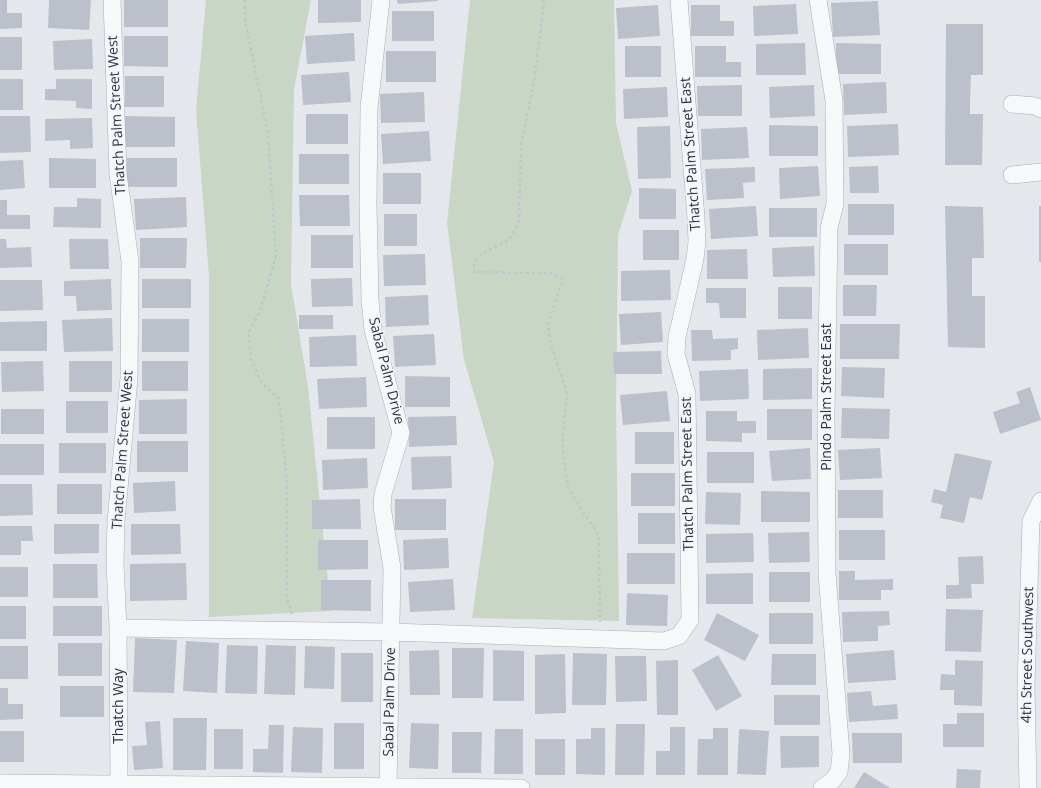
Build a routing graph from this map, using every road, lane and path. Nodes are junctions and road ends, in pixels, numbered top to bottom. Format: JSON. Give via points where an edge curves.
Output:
{"nodes":[{"id":1,"x":112,"y":0,"type":"edge"},
{"id":2,"x":245,"y":0,"type":"edge"},
{"id":3,"x":381,"y":0,"type":"edge"},
{"id":4,"x":544,"y":0,"type":"edge"},
{"id":5,"x":679,"y":0,"type":"edge"},
{"id":6,"x":818,"y":0,"type":"edge"},
{"id":7,"x":1012,"y":104,"type":"dead end"},
{"id":8,"x":1041,"y":109,"type":"edge"},
{"id":9,"x":1041,"y":172,"type":"edge"},
{"id":10,"x":1012,"y":175,"type":"dead end"},
{"id":11,"x":1041,"y":501,"type":"edge"},
{"id":12,"x":118,"y":628,"type":"junction"},
{"id":13,"x":298,"y":630,"type":"junction"},
{"id":14,"x":391,"y":632,"type":"junction"},
{"id":15,"x":600,"y":639,"type":"junction"},
{"id":16,"x":1034,"y":688,"type":"edge"},
{"id":17,"x":0,"y":783,"type":"edge"},
{"id":18,"x":119,"y":784,"type":"junction"},
{"id":19,"x":388,"y":788,"type":"edge"},
{"id":20,"x":521,"y":788,"type":"edge"},
{"id":21,"x":822,"y":788,"type":"edge"},
{"id":22,"x":1028,"y":788,"type":"edge"}],
"edges":[{"from":1,"to":12,"type":"street","name":"Thatch Palm Street West","via":[[118,174],[130,261],[129,378],[116,522]]},
{"from":2,"to":13,"type":"path","via":[[245,20],[268,134],[276,256],[260,311],[248,334],[251,359],[260,382],[279,399],[287,484],[287,598]]},
{"from":3,"to":14,"type":"street","name":"Sabal Palm Drive","via":[[369,108],[368,205],[373,330],[401,433],[383,494],[382,507],[392,568]]},
{"from":4,"to":15,"type":"path","via":[[534,82],[521,144],[519,222],[509,240],[483,253],[474,262],[474,272],[551,273],[563,279],[548,324],[551,346],[567,392],[562,444],[568,488],[599,536]]},
{"from":5,"to":15,"type":"street","name":"Thatch Palm Street East","via":[[697,242],[677,337],[676,354],[687,394],[690,620],[679,636],[664,641]]},
{"from":6,"to":21,"type":"street","name":"Pindo Palm Street East","via":[[834,100],[835,204],[829,228],[826,407],[827,573],[840,754],[839,772]]},
{"from":7,"to":8,"type":"street"},
{"from":9,"to":10,"type":"street"},
{"from":11,"to":16,"type":"street","name":"4th Street Southwest","via":[[1031,521]]},
{"from":12,"to":13,"type":"street"},
{"from":12,"to":18,"type":"street","name":"Thatch Way"},
{"from":13,"to":14,"type":"street"},
{"from":14,"to":15,"type":"street","name":"Thatch Palm Street East"},
{"from":14,"to":19,"type":"street","name":"Sabal Palm Drive"},
{"from":16,"to":22,"type":"street","name":"4th Street Southwest"},
{"from":17,"to":18,"type":"street"},
{"from":18,"to":19,"type":"street"},
{"from":19,"to":20,"type":"street"}]}
